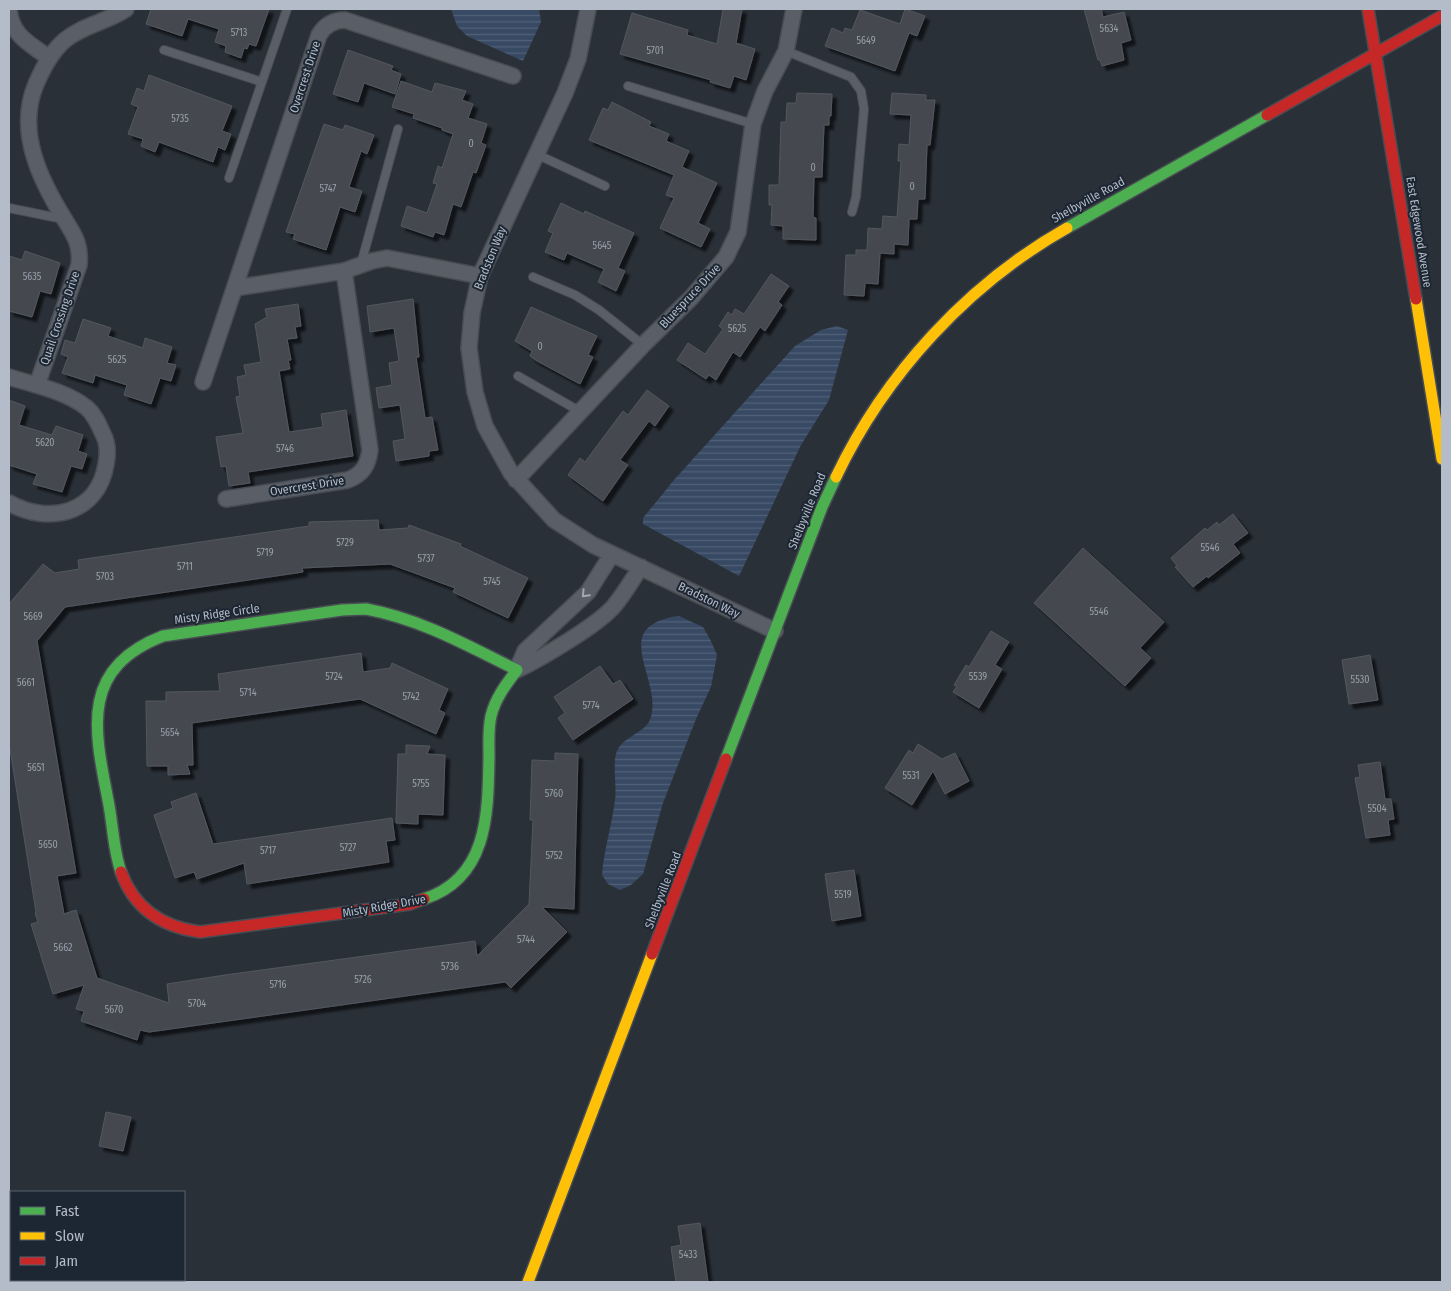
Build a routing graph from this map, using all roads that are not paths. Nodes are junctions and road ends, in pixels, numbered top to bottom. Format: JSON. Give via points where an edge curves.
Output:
{"nodes":[{"id":1,"x":126,"y":9,"type":"edge"},
{"id":2,"x":288,"y":9,"type":"edge"},
{"id":3,"x":588,"y":9,"type":"edge"},
{"id":4,"x":794,"y":9,"type":"edge"},
{"id":5,"x":1368,"y":9,"type":"edge"},
{"id":6,"x":9,"y":10,"type":"edge"},
{"id":7,"x":1442,"y":16,"type":"edge"},
{"id":8,"x":12,"y":34,"type":"edge"},
{"id":9,"x":164,"y":50,"type":"dead end"},
{"id":10,"x":786,"y":51,"type":"junction"},
{"id":11,"x":1376,"y":53,"type":"junction"},
{"id":12,"x":48,"y":58,"type":"junction"},
{"id":13,"x":513,"y":76,"type":"dead end"},
{"id":14,"x":262,"y":82,"type":"junction"},
{"id":15,"x":628,"y":86,"type":"dead end"},
{"id":16,"x":753,"y":124,"type":"junction"},
{"id":17,"x":398,"y":129,"type":"dead end"},
{"id":18,"x":536,"y":154,"type":"junction"},
{"id":19,"x":229,"y":178,"type":"dead end"},
{"id":20,"x":605,"y":186,"type":"dead end"},
{"id":21,"x":9,"y":208,"type":"edge"},
{"id":22,"x":852,"y":212,"type":"dead end"},
{"id":23,"x":65,"y":220,"type":"junction"},
{"id":24,"x":361,"y":266,"type":"junction"},
{"id":25,"x":344,"y":271,"type":"junction"},
{"id":26,"x":480,"y":276,"type":"junction"},
{"id":27,"x":533,"y":277,"type":"dead end"},
{"id":28,"x":235,"y":288,"type":"junction"},
{"id":29,"x":643,"y":345,"type":"junction"},
{"id":30,"x":518,"y":376,"type":"dead end"},
{"id":31,"x":9,"y":377,"type":"edge"},
{"id":32,"x":203,"y":382,"type":"dead end"},
{"id":33,"x":37,"y":385,"type":"junction"},
{"id":34,"x":582,"y":412,"type":"junction"},
{"id":35,"x":1442,"y":459,"type":"edge"},
{"id":36,"x":516,"y":480,"type":"junction"},
{"id":37,"x":226,"y":500,"type":"dead end"},
{"id":38,"x":9,"y":503,"type":"edge"},
{"id":39,"x":612,"y":554,"type":"junction"},
{"id":40,"x":641,"y":567,"type":"junction"},
{"id":41,"x":775,"y":631,"type":"junction"},
{"id":42,"x":517,"y":670,"type":"junction"},
{"id":43,"x":118,"y":858,"type":"joint"},
{"id":44,"x":528,"y":1282,"type":"edge"}],
"edges":[{"from":1,"to":12,"type":"street","name":"Quail Crossing Drive","via":[[70,36]]},
{"from":2,"to":14,"type":"lane"},
{"from":3,"to":18,"type":"street","name":"Bradston Way","via":[[578,59]]},
{"from":4,"to":10,"type":"street","name":"Bluespruce Drive"},
{"from":5,"to":11,"type":"main road","name":"East Edgewood Avenue"},
{"from":6,"to":8,"type":"street"},
{"from":7,"to":11,"type":"main road","name":"Shelbyville Road"},
{"from":8,"to":12,"type":"street"},
{"from":9,"to":14,"type":"lane"},
{"from":10,"to":16,"type":"street","name":"Bluespruce Drive"},
{"from":10,"to":22,"type":"lane","via":[[851,77],[861,91],[864,109]]},
{"from":11,"to":35,"type":"main road","name":"East Edgewood Avenue"},
{"from":11,"to":41,"type":"main road","name":"Shelbyville Road","via":[[1038,244],[993,277],[943,323],[890,384],[853,443],[822,507]]},
{"from":12,"to":23,"type":"street","name":"Quail Crossing Drive","via":[[32,92],[28,125],[36,164]]},
{"from":13,"to":28,"type":"street","name":"Overcrest Drive","via":[[345,20],[327,25],[319,35]]},
{"from":14,"to":19,"type":"lane"},
{"from":15,"to":16,"type":"lane"},
{"from":16,"to":29,"type":"street","name":"Bluespruce Drive","via":[[738,232],[726,257],[691,298]]},
{"from":17,"to":24,"type":"lane"},
{"from":18,"to":20,"type":"lane"},
{"from":18,"to":26,"type":"street","name":"Bradston Way"},
{"from":21,"to":23,"type":"lane"},
{"from":23,"to":33,"type":"street","name":"Quail Crossing Drive","via":[[78,240],[79,265]]},
{"from":24,"to":25,"type":"street"},
{"from":24,"to":26,"type":"street","via":[[387,258]]},
{"from":25,"to":28,"type":"street"},
{"from":25,"to":37,"type":"street","name":"Overcrest Drive","via":[[370,450],[366,465],[348,480]]},
{"from":26,"to":36,"type":"street","name":"Bradston Way","via":[[469,348],[475,392],[485,426]]},
{"from":27,"to":29,"type":"lane","via":[[575,295]]},
{"from":28,"to":32,"type":"street","name":"Overcrest Drive"},
{"from":29,"to":34,"type":"street","name":"Bluespruce Drive"},
{"from":30,"to":34,"type":"lane"},
{"from":31,"to":33,"type":"street"},
{"from":33,"to":38,"type":"street","via":[[77,402],[94,415],[105,436],[108,457],[105,470],[92,495],[68,511],[42,515]]},
{"from":34,"to":36,"type":"street","name":"Bluespruce Drive"},
{"from":36,"to":39,"type":"street","name":"Bradston Way","via":[[554,520]]},
{"from":39,"to":40,"type":"street","name":"Bradston Way"},
{"from":39,"to":42,"type":"street","name":"Misty Ridge Drive","one_way":true,"via":[[588,592],[525,651]]},
{"from":40,"to":41,"type":"street","name":"Bradston Way"},
{"from":40,"to":42,"type":"street","name":"Misty Ridge Drive","via":[[614,606],[600,618]]},
{"from":41,"to":44,"type":"main road","name":"Shelbyville Road"},
{"from":42,"to":43,"type":"main road","name":"Misty Ridge Drive","via":[[497,698],[491,717],[482,842],[468,868],[453,885],[434,897],[410,904],[218,931],[193,931],[169,924],[143,908],[129,890]]},
{"from":42,"to":43,"type":"main road","name":"Misty Ridge Circle","via":[[408,618],[366,609],[172,635],[142,644],[108,677],[102,690],[96,724]]}]}
